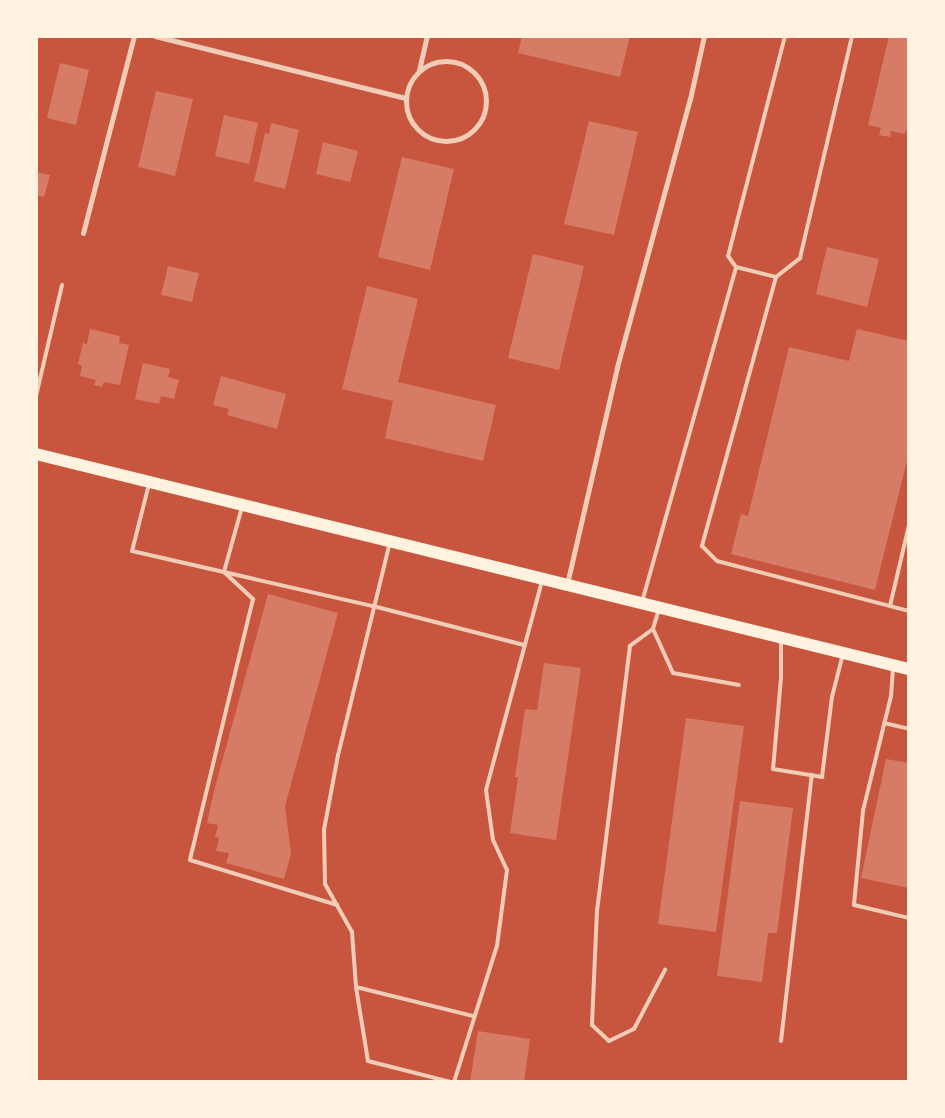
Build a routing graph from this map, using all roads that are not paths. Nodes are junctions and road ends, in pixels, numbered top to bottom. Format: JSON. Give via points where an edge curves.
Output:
{"nodes":[{"id":1,"x":134,"y":36,"type":"edge"},
{"id":2,"x":155,"y":36,"type":"edge"},
{"id":3,"x":427,"y":36,"type":"edge"},
{"id":4,"x":704,"y":36,"type":"edge"},
{"id":5,"x":785,"y":36,"type":"edge"},
{"id":6,"x":852,"y":36,"type":"edge"},
{"id":7,"x":419,"y":70,"type":"junction"},
{"id":8,"x":405,"y":98,"type":"junction"},
{"id":9,"x":82,"y":233,"type":"dead end"},
{"id":10,"x":736,"y":267,"type":"junction"},
{"id":11,"x":776,"y":277,"type":"junction"},
{"id":12,"x":62,"y":285,"type":"dead end"},
{"id":13,"x":36,"y":396,"type":"edge"},
{"id":14,"x":36,"y":454,"type":"edge"},
{"id":15,"x":150,"y":482,"type":"junction"},
{"id":16,"x":243,"y":505,"type":"junction"},
{"id":17,"x":909,"y":525,"type":"edge"},
{"id":18,"x":390,"y":541,"type":"junction"},
{"id":19,"x":224,"y":572,"type":"junction"},
{"id":20,"x":543,"y":578,"type":"junction"},
{"id":21,"x":567,"y":584,"type":"junction"},
{"id":22,"x":642,"y":604,"type":"junction"},
{"id":23,"x":373,"y":606,"type":"junction"},
{"id":24,"x":890,"y":606,"type":"junction"},
{"id":25,"x":658,"y":609,"type":"junction"},
{"id":26,"x":909,"y":611,"type":"edge"},
{"id":27,"x":653,"y":628,"type":"junction"},
{"id":28,"x":782,"y":638,"type":"junction"},
{"id":29,"x":524,"y":645,"type":"junction"},
{"id":30,"x":844,"y":653,"type":"junction"},
{"id":31,"x":893,"y":665,"type":"junction"},
{"id":32,"x":909,"y":669,"type":"edge"},
{"id":33,"x":739,"y":685,"type":"dead end"},
{"id":34,"x":884,"y":723,"type":"junction"},
{"id":35,"x":909,"y":729,"type":"edge"},
{"id":36,"x":812,"y":775,"type":"junction"},
{"id":37,"x":338,"y":906,"type":"junction"},
{"id":38,"x":909,"y":918,"type":"edge"},
{"id":39,"x":665,"y":970,"type":"dead end"},
{"id":40,"x":356,"y":987,"type":"junction"},
{"id":41,"x":474,"y":1016,"type":"junction"},
{"id":42,"x":781,"y":1041,"type":"dead end"},
{"id":43,"x":453,"y":1082,"type":"edge"}],
"edges":[{"from":1,"to":9,"type":"street"},
{"from":2,"to":8,"type":"street"},
{"from":3,"to":7,"type":"street"},
{"from":4,"to":21,"type":"street","via":[[617,367]]},
{"from":5,"to":10,"type":"lane","via":[[728,256]]},
{"from":6,"to":11,"type":"lane","via":[[800,258]]},
{"from":7,"to":8,"type":"street","via":[[409,82]]},
{"from":7,"to":8,"type":"street","via":[[433,62],[449,60],[464,64],[477,74],[485,88],[487,104],[482,119],[472,132],[459,140],[443,142],[427,137],[415,127],[407,113]]},
{"from":10,"to":11,"type":"lane"},
{"from":10,"to":22,"type":"lane"},
{"from":11,"to":24,"type":"lane","via":[[702,546],[717,561]]},
{"from":12,"to":13,"type":"lane"},
{"from":14,"to":15,"type":"main road"},
{"from":15,"to":16,"type":"main road"},
{"from":15,"to":19,"type":"lane","via":[[132,552]]},
{"from":16,"to":18,"type":"main road"},
{"from":16,"to":19,"type":"lane"},
{"from":17,"to":24,"type":"lane"},
{"from":18,"to":20,"type":"main road"},
{"from":18,"to":23,"type":"lane"},
{"from":19,"to":23,"type":"lane"},
{"from":19,"to":37,"type":"lane","via":[[253,599],[190,860]]},
{"from":20,"to":21,"type":"main road"},
{"from":20,"to":29,"type":"lane"},
{"from":21,"to":22,"type":"main road"},
{"from":22,"to":25,"type":"main road"},
{"from":23,"to":29,"type":"lane"},
{"from":23,"to":37,"type":"lane","via":[[324,830],[325,884]]},
{"from":24,"to":26,"type":"lane"},
{"from":25,"to":27,"type":"lane"},
{"from":25,"to":28,"type":"main road"},
{"from":27,"to":33,"type":"lane","via":[[673,673]]},
{"from":27,"to":39,"type":"lane","via":[[630,646],[598,910],[592,1026],[609,1041],[634,1029]]},
{"from":28,"to":30,"type":"main road"},
{"from":28,"to":36,"type":"lane","via":[[773,769]]},
{"from":29,"to":41,"type":"lane","via":[[486,790],[493,840],[507,870],[497,946]]},
{"from":30,"to":31,"type":"main road"},
{"from":30,"to":36,"type":"lane","via":[[832,697],[822,777]]},
{"from":31,"to":32,"type":"main road"},
{"from":31,"to":34,"type":"lane"},
{"from":34,"to":35,"type":"lane"},
{"from":34,"to":38,"type":"lane","via":[[863,811],[854,906]]},
{"from":36,"to":42,"type":"lane"},
{"from":37,"to":40,"type":"lane","via":[[352,932]]},
{"from":40,"to":41,"type":"lane"},
{"from":40,"to":43,"type":"lane","via":[[368,1061]]},
{"from":41,"to":43,"type":"lane"}]}
